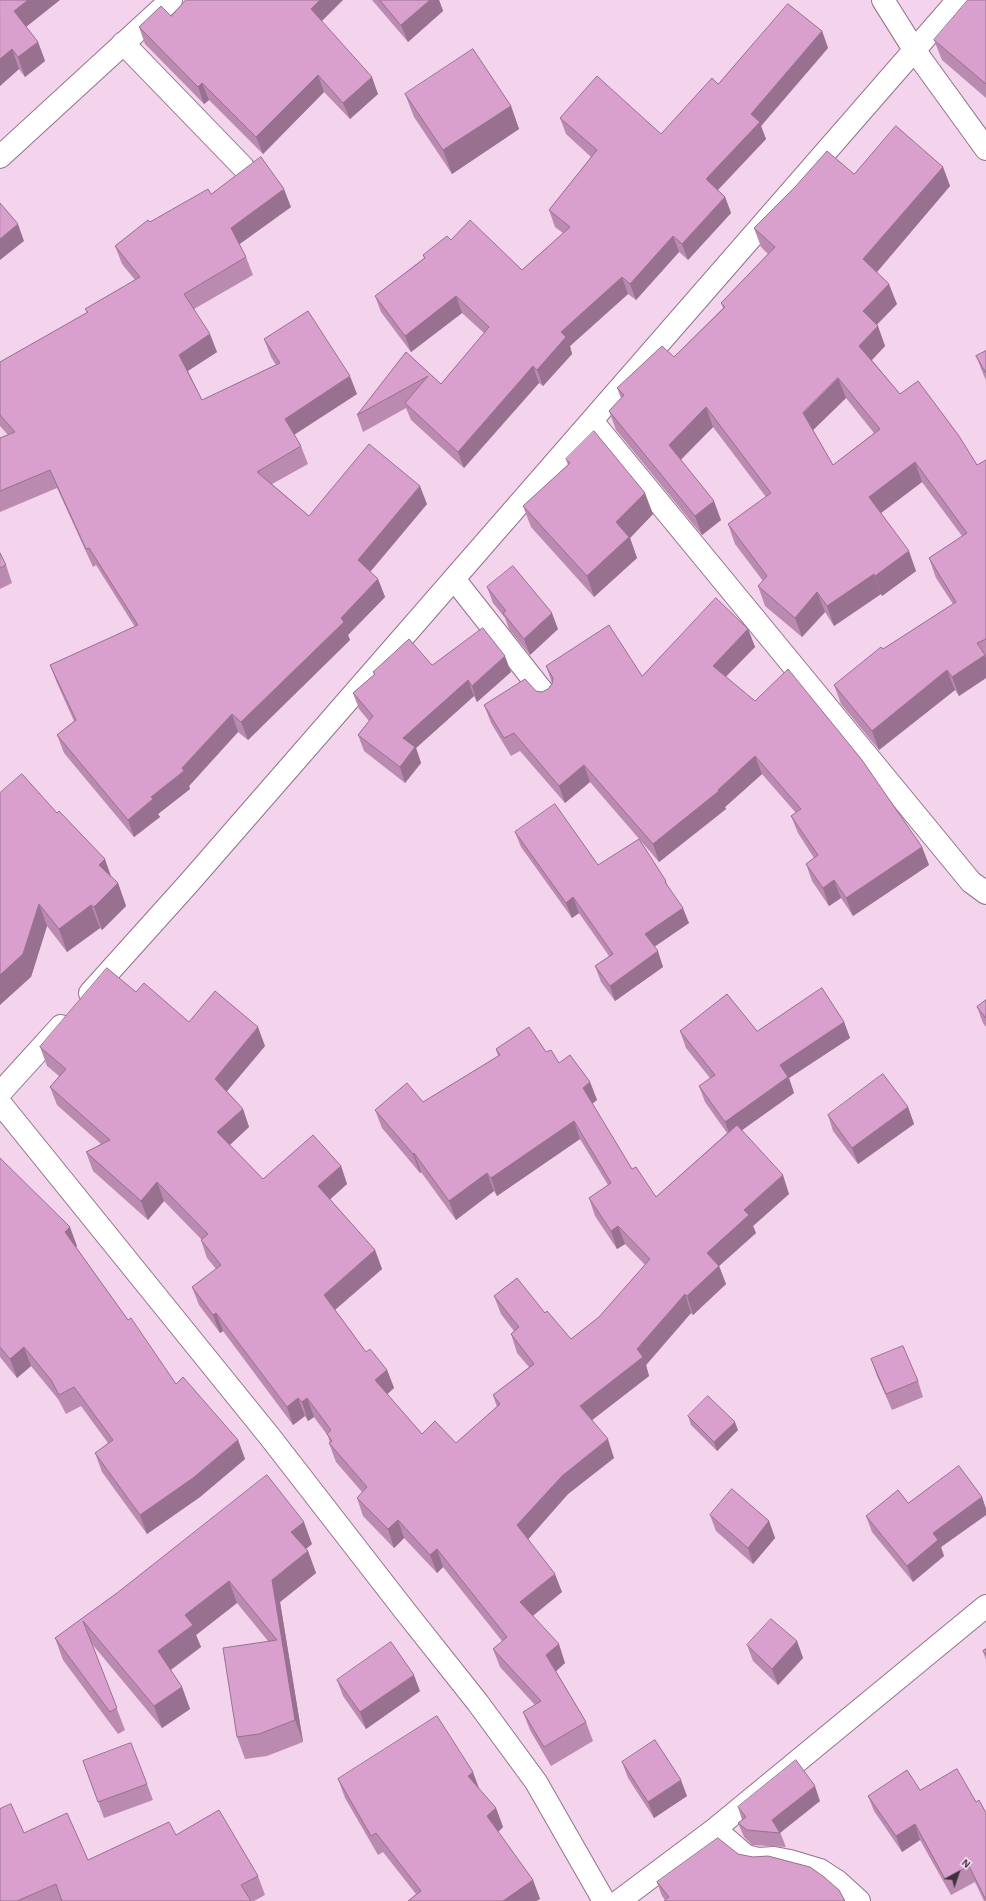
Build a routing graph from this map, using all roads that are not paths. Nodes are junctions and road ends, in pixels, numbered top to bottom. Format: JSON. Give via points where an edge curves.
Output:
{"nodes":[{"id":1,"x":171,"y":0,"type":"edge"},
{"id":2,"x":883,"y":0,"type":"edge"},
{"id":3,"x":958,"y":0,"type":"edge"},
{"id":4,"x":123,"y":43,"type":"junction"},
{"id":5,"x":914,"y":50,"type":"junction"},
{"id":6,"x":986,"y":149,"type":"edge"},
{"id":7,"x":0,"y":157,"type":"edge"},
{"id":8,"x":243,"y":167,"type":"dead end"},
{"id":9,"x":592,"y":421,"type":"junction"},
{"id":10,"x":454,"y":579,"type":"junction"},
{"id":11,"x":547,"y":697,"type":"edge"},
{"id":12,"x":986,"y":893,"type":"edge"},
{"id":13,"x":0,"y":1093,"type":"edge"},
{"id":14,"x":0,"y":1103,"type":"edge"},
{"id":15,"x":986,"y":1606,"type":"edge"},
{"id":16,"x":714,"y":1829,"type":"junction"},
{"id":17,"x":604,"y":1901,"type":"edge"},
{"id":18,"x":619,"y":1901,"type":"edge"},
{"id":19,"x":859,"y":1901,"type":"edge"}],
"edges":[{"from":1,"to":4,"type":"street"},
{"from":2,"to":5,"type":"street"},
{"from":3,"to":5,"type":"street"},
{"from":4,"to":7,"type":"street"},
{"from":4,"to":8,"type":"street"},
{"from":5,"to":6,"type":"street"},
{"from":5,"to":9,"type":"street"},
{"from":9,"to":10,"type":"street"},
{"from":9,"to":12,"type":"street","via":[[971,882]]},
{"from":10,"to":11,"type":"street"},
{"from":10,"to":13,"type":"street","via":[[188,884]]},
{"from":14,"to":17,"type":"street","via":[[270,1437],[478,1703],[536,1782]]},
{"from":15,"to":16,"type":"street"},
{"from":16,"to":18,"type":"street"},
{"from":16,"to":19,"type":"street","via":[[746,1856],[790,1861],[820,1870]]}]}
